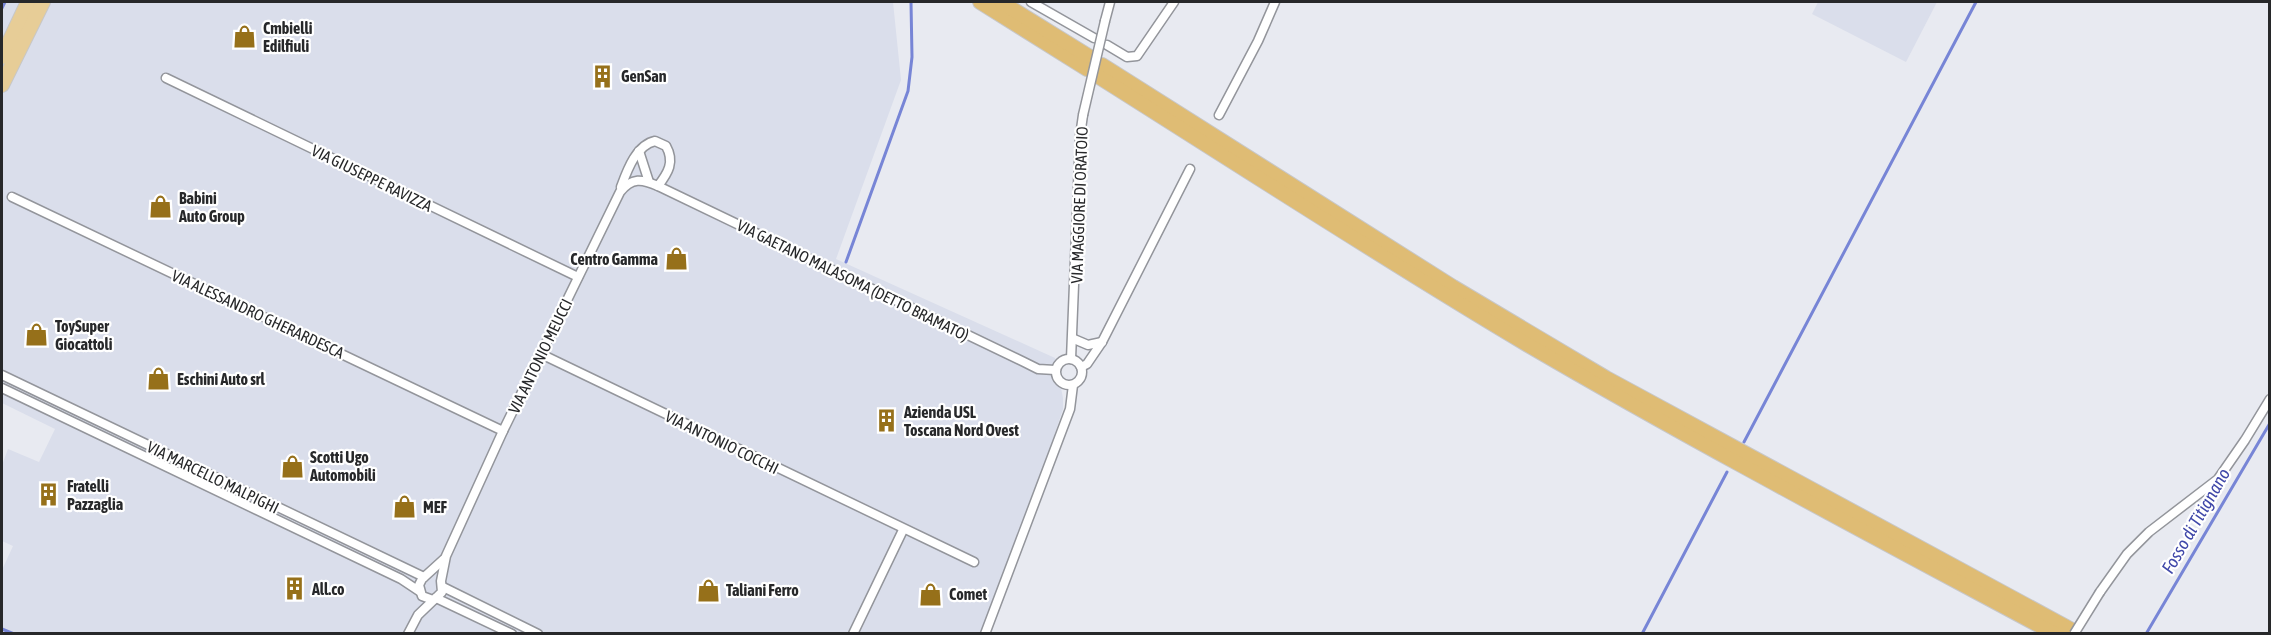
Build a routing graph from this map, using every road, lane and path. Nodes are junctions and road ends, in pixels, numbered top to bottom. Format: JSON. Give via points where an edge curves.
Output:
{"nodes":[{"id":1,"x":28,"y":2,"type":"edge"},
{"id":2,"x":43,"y":2,"type":"edge"},
{"id":3,"x":980,"y":2,"type":"edge"},
{"id":4,"x":1001,"y":2,"type":"edge"},
{"id":5,"x":1031,"y":2,"type":"edge"},
{"id":6,"x":1110,"y":2,"type":"edge"},
{"id":7,"x":1174,"y":2,"type":"edge"},
{"id":8,"x":1275,"y":2,"type":"edge"},
{"id":9,"x":1094,"y":38,"type":"dead end"},
{"id":10,"x":1107,"y":45,"type":"dead end"},
{"id":11,"x":2,"y":57,"type":"edge"},
{"id":12,"x":1094,"y":67,"type":"junction"},
{"id":13,"x":166,"y":78,"type":"dead end"},
{"id":14,"x":2,"y":85,"type":"edge"},
{"id":15,"x":1219,"y":115,"type":"dead end"},
{"id":16,"x":639,"y":151,"type":"junction"},
{"id":17,"x":1190,"y":169,"type":"dead end"},
{"id":18,"x":653,"y":183,"type":"junction"},
{"id":19,"x":620,"y":192,"type":"junction"},
{"id":20,"x":12,"y":197,"type":"dead end"},
{"id":21,"x":578,"y":277,"type":"junction"},
{"id":22,"x":1074,"y":339,"type":"junction"},
{"id":23,"x":1102,"y":342,"type":"junction"},
{"id":24,"x":541,"y":354,"type":"junction"},
{"id":25,"x":1071,"y":359,"type":"junction"},
{"id":26,"x":1081,"y":367,"type":"junction"},
{"id":27,"x":1055,"y":370,"type":"junction"},
{"id":28,"x":2,"y":375,"type":"edge"},
{"id":29,"x":1072,"y":385,"type":"junction"},
{"id":30,"x":2,"y":388,"type":"edge"},
{"id":31,"x":2270,"y":399,"type":"edge"},
{"id":32,"x":503,"y":431,"type":"junction"},
{"id":33,"x":903,"y":530,"type":"junction"},
{"id":34,"x":446,"y":556,"type":"junction"},
{"id":35,"x":974,"y":562,"type":"dead end"},
{"id":36,"x":425,"y":577,"type":"junction"},
{"id":37,"x":442,"y":584,"type":"junction"},
{"id":38,"x":419,"y":592,"type":"junction"},
{"id":39,"x":435,"y":599,"type":"junction"},
{"id":40,"x":418,"y":615,"type":"junction"},
{"id":41,"x":2072,"y":631,"type":"edge"},
{"id":42,"x":408,"y":633,"type":"edge"},
{"id":43,"x":512,"y":633,"type":"edge"},
{"id":44,"x":538,"y":633,"type":"edge"},
{"id":45,"x":853,"y":633,"type":"edge"},
{"id":46,"x":985,"y":633,"type":"edge"},
{"id":47,"x":2055,"y":633,"type":"edge"}],
"edges":[{"from":1,"to":11,"type":"main road"},
{"from":2,"to":14,"type":"main road"},
{"from":3,"to":12,"type":"highway"},
{"from":4,"to":12,"type":"highway"},
{"from":5,"to":9,"type":"street"},
{"from":6,"to":22,"type":"street","name":"VIA MAGGIORE DI ORATOIO","bridge":true,"via":[[1083,115]]},
{"from":7,"to":10,"type":"street","via":[[1137,56],[1127,57]]},
{"from":8,"to":15,"type":"street"},
{"from":12,"to":41,"type":"highway","via":[[1606,378]]},
{"from":12,"to":47,"type":"highway","via":[[1465,307],[1646,413]]},
{"from":13,"to":21,"type":"street","name":"VIA GIUSEPPE RAVIZZA"},
{"from":16,"to":18,"type":"street"},
{"from":16,"to":18,"type":"street","via":[[655,141],[668,149],[670,165]]},
{"from":16,"to":19,"type":"street","name":"VIA ANTONIO MEUCCI"},
{"from":17,"to":23,"type":"street"},
{"from":18,"to":19,"type":"street","via":[[632,181]]},
{"from":18,"to":27,"type":"street","name":"VIA GAETANO MALASOMA (DETTO BRAMATO)","via":[[1038,369]]},
{"from":19,"to":21,"type":"street","name":"VIA ANTONIO MEUCCI"},
{"from":20,"to":32,"type":"street","name":"VIA ALESSANDRO GHERARDESCA"},
{"from":21,"to":24,"type":"street","name":"VIA ANTONIO MEUCCI"},
{"from":22,"to":23,"type":"street","via":[[1088,345]]},
{"from":22,"to":25,"type":"street","name":"VIA MAGGIORE DI ORATOIO"},
{"from":23,"to":26,"type":"street"},
{"from":24,"to":32,"type":"street","name":"VIA ANTONIO MEUCCI"},
{"from":24,"to":33,"type":"street","name":"VIA ANTONIO COCCHI"},
{"from":25,"to":26,"type":"street"},
{"from":25,"to":27,"type":"street","via":[[1063,360]]},
{"from":26,"to":29,"type":"street","via":[[1082,376]]},
{"from":27,"to":29,"type":"street","via":[[1060,382]]},
{"from":28,"to":36,"type":"street","name":"VIA MARCELLO MALPIGHI"},
{"from":29,"to":46,"type":"street","via":[[1070,409]]},
{"from":30,"to":38,"type":"street","name":"VIA MARCELLO MALPIGHI","via":[[401,579]]},
{"from":31,"to":41,"type":"street","bridge":true,"via":[[2218,479],[2127,554]]},
{"from":32,"to":34,"type":"street","name":"VIA ANTONIO MEUCCI"},
{"from":33,"to":35,"type":"street","name":"VIA ANTONIO COCCHI"},
{"from":33,"to":45,"type":"street"},
{"from":34,"to":36,"type":"street","name":"VIA ANTONIO MEUCCI"},
{"from":34,"to":37,"type":"street","name":"VIA ANTONIO MEUCCI"},
{"from":36,"to":37,"type":"street","via":[[433,576]]},
{"from":36,"to":38,"type":"street","name":"VIA ANTONIO MEUCCI"},
{"from":37,"to":39,"type":"street","name":"VIA ANTONIO MEUCCI"},
{"from":37,"to":44,"type":"street"},
{"from":38,"to":39,"type":"street","via":[[425,598]]},
{"from":38,"to":40,"type":"street","name":"VIA ANTONIO MEUCCI"},
{"from":39,"to":40,"type":"street","name":"VIA ANTONIO MEUCCI"},
{"from":39,"to":43,"type":"street"},
{"from":40,"to":42,"type":"street","name":"VIA ANTONIO MEUCCI"}]}
